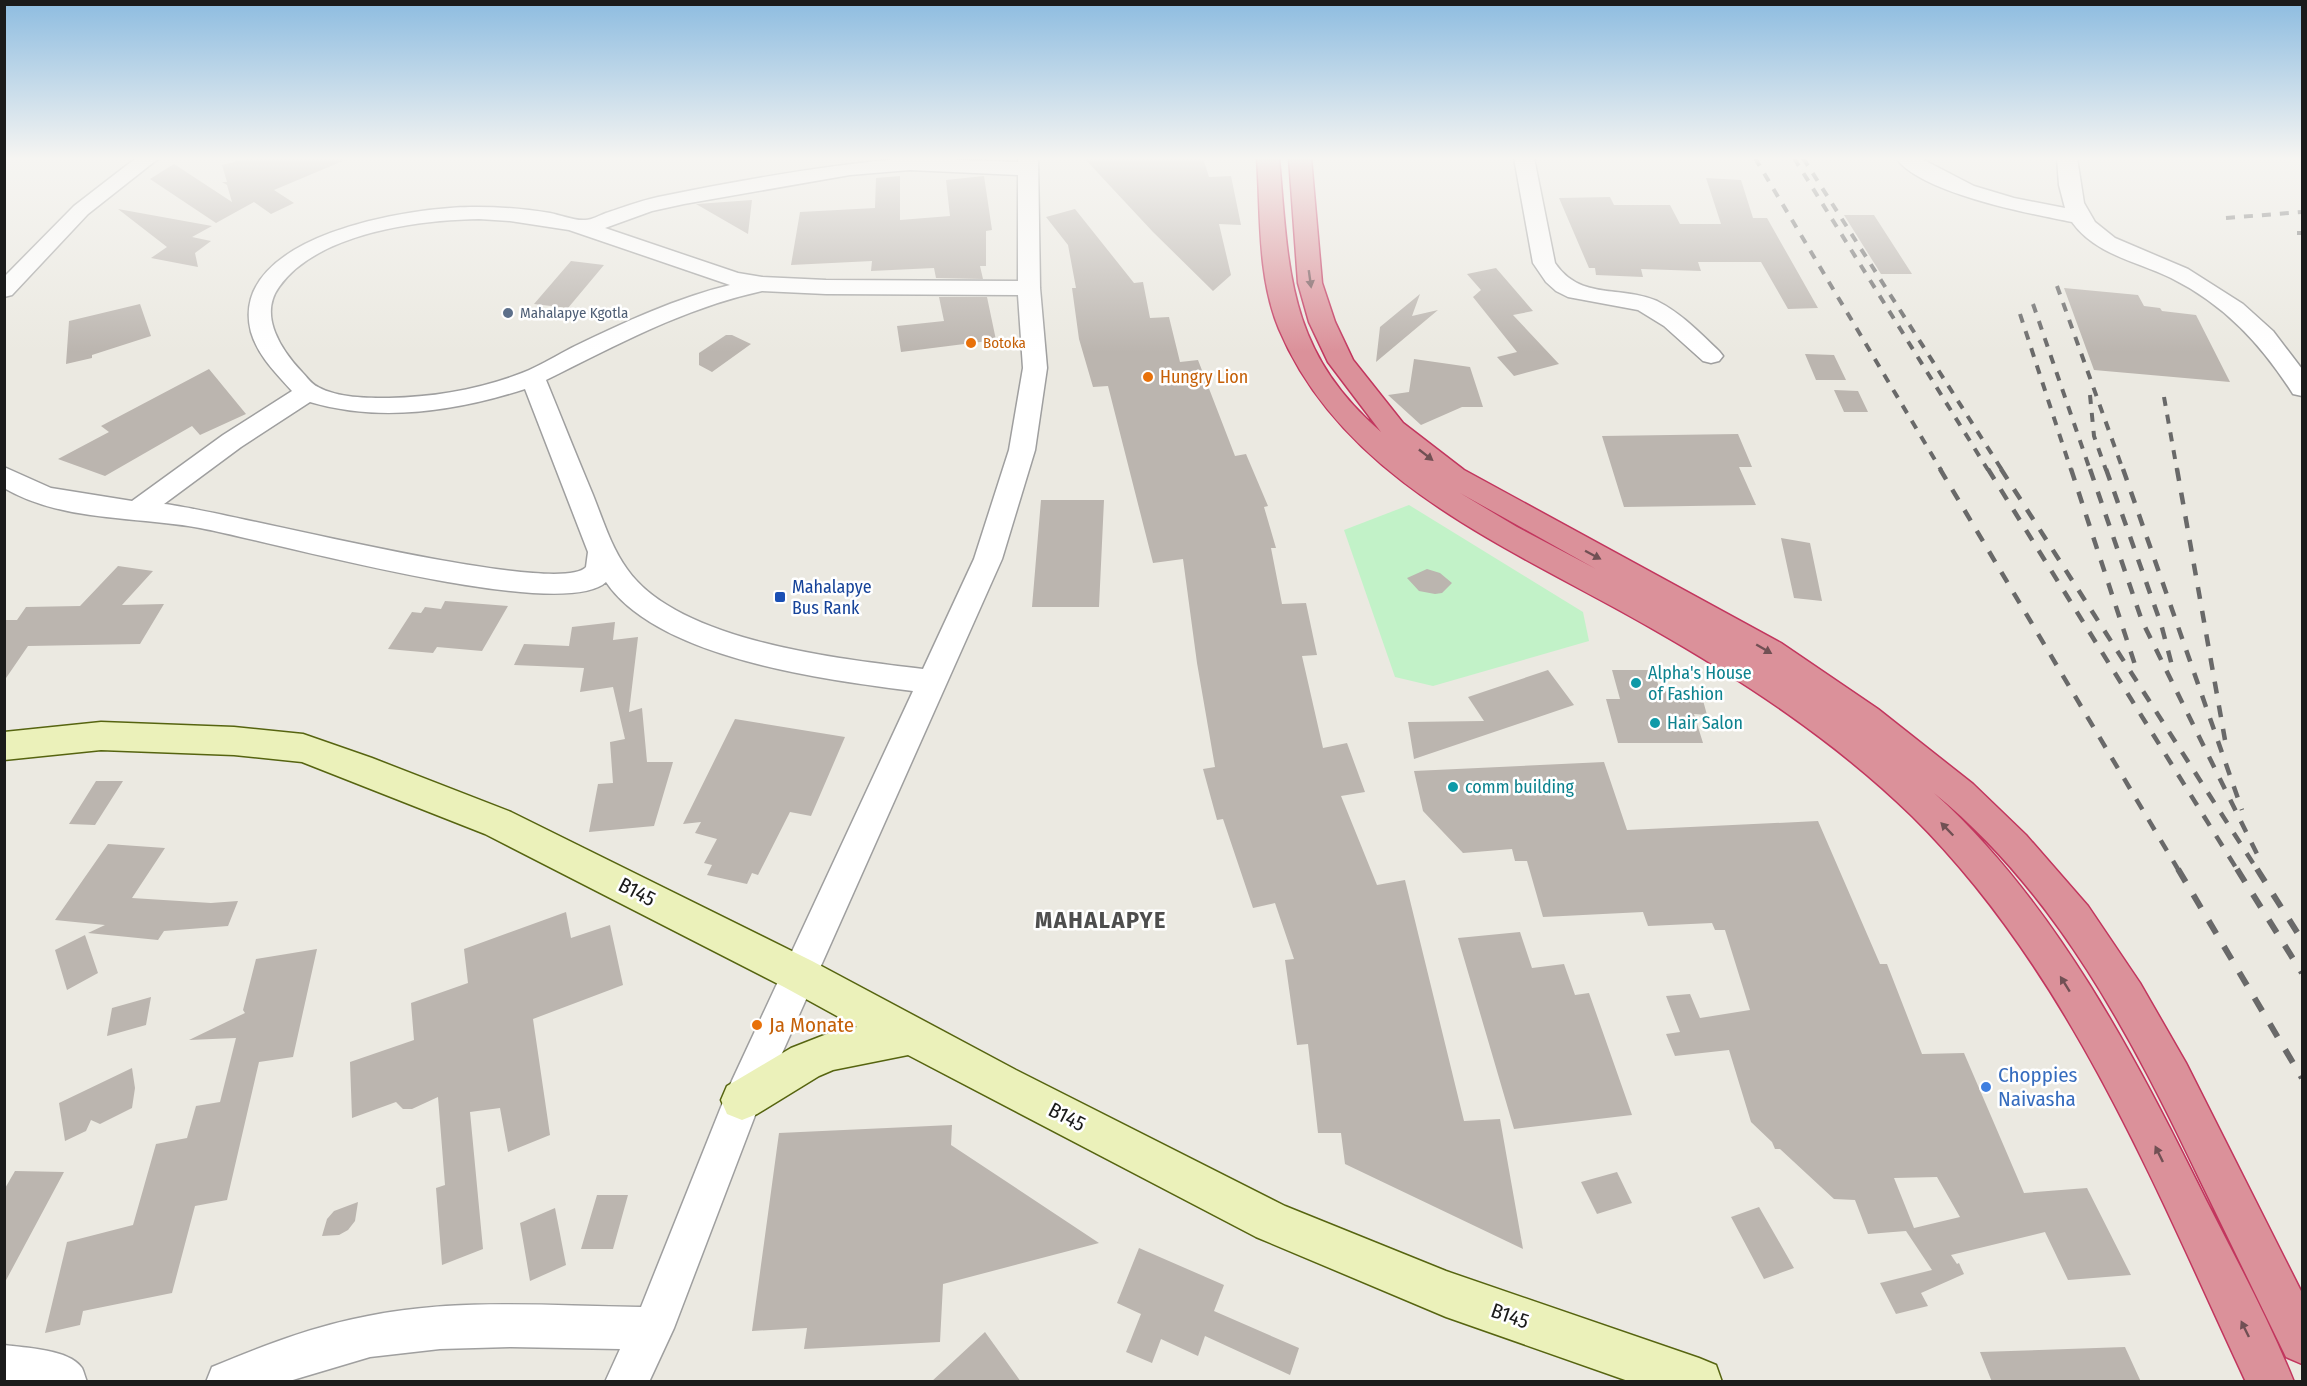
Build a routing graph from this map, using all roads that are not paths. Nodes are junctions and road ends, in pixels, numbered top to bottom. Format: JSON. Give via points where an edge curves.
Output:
{"nodes":[{"id":1,"x":67,"y":223,"type":"edge"},
{"id":2,"x":379,"y":223,"type":"edge"},
{"id":3,"x":562,"y":223,"type":"edge"},
{"id":4,"x":599,"y":223,"type":"edge"},
{"id":5,"x":1028,"y":223,"type":"edge"},
{"id":6,"x":1274,"y":223,"type":"edge"},
{"id":7,"x":1305,"y":223,"type":"edge"},
{"id":8,"x":1536,"y":223,"type":"edge"},
{"id":9,"x":2084,"y":223,"type":"edge"},
{"id":10,"x":584,"y":228,"type":"junction"},
{"id":11,"x":14,"y":270,"type":"edge"},
{"id":12,"x":762,"y":284,"type":"junction"},
{"id":13,"x":1029,"y":288,"type":"junction"},
{"id":14,"x":4,"y":290,"type":"edge"},
{"id":15,"x":2271,"y":341,"type":"junction"},
{"id":16,"x":2302,"y":354,"type":"edge"},
{"id":17,"x":1711,"y":356,"type":"dead end"},
{"id":18,"x":533,"y":377,"type":"junction"},
{"id":19,"x":2302,"y":388,"type":"edge"},
{"id":20,"x":309,"y":392,"type":"junction"},
{"id":21,"x":4,"y":476,"type":"edge"},
{"id":22,"x":138,"y":510,"type":"junction"},
{"id":23,"x":602,"y":552,"type":"junction"},
{"id":24,"x":932,"y":682,"type":"junction"},
{"id":25,"x":4,"y":746,"type":"edge"},
{"id":26,"x":798,"y":974,"type":"junction"},
{"id":27,"x":912,"y":1035,"type":"junction"},
{"id":28,"x":742,"y":1100,"type":"junction"},
{"id":29,"x":653,"y":1328,"type":"junction"},
{"id":30,"x":2302,"y":1341,"type":"edge"},
{"id":31,"x":4,"y":1366,"type":"edge"},
{"id":32,"x":66,"y":1382,"type":"edge"},
{"id":33,"x":227,"y":1382,"type":"edge"},
{"id":34,"x":627,"y":1382,"type":"edge"},
{"id":35,"x":1699,"y":1382,"type":"edge"},
{"id":36,"x":2271,"y":1382,"type":"edge"}],
"edges":[{"from":1,"to":11,"type":"street"},
{"from":2,"to":20,"type":"street","via":[[350,232],[287,265],[268,284],[259,306],[263,332],[276,359]]},
{"from":3,"to":10,"type":"street"},
{"from":4,"to":10,"type":"street"},
{"from":5,"to":13,"type":"street"},
{"from":36,"to":6,"type":"highway","one_way":true,"via":[[2122,1077],[2030,927],[1979,862],[1925,806],[1852,744],[1749,670],[1458,506],[1432,490],[1370,438],[1333,398],[1291,330],[1279,284]]},
{"from":7,"to":30,"type":"highway","one_way":true,"via":[[1310,283],[1322,322],[1341,362],[1393,429],[1454,477],[1770,652],[1866,718],[1961,794],[2013,846],[2075,918],[2126,996],[2172,1077]]},
{"from":8,"to":17,"type":"street","via":[[1544,263],[1559,284],[1580,294],[1631,301],[1657,311]]},
{"from":9,"to":15,"type":"street","via":[[2110,244],[2180,274],[2235,307]]},
{"from":10,"to":12,"type":"street","via":[[734,279]]},
{"from":11,"to":14,"type":"street"},
{"from":12,"to":13,"type":"street"},
{"from":12,"to":18,"type":"street","via":[[682,307]]},
{"from":13,"to":24,"type":"street","via":[[1035,368],[1022,450],[988,560]]},
{"from":15,"to":16,"type":"street"},
{"from":15,"to":19,"type":"street"},
{"from":18,"to":20,"type":"street","via":[[453,400],[401,405],[347,402]]},
{"from":18,"to":23,"type":"street"},
{"from":20,"to":22,"type":"street","via":[[232,441]]},
{"from":21,"to":22,"type":"street","via":[[37,494]]},
{"from":22,"to":23,"type":"street","via":[[199,518],[446,573],[532,582],[583,582],[596,577],[602,566]]},
{"from":23,"to":24,"type":"street","via":[[621,582],[637,597],[660,614],[717,641],[805,662]]},
{"from":24,"to":26,"type":"street"},
{"from":25,"to":26,"type":"main road","name":"B145","number":"B145","via":[[100,736],[303,748],[498,823]]},
{"from":26,"to":27,"type":"main road","name":"B145","number":"B145"},
{"from":26,"to":28,"type":"street"},
{"from":27,"to":28,"type":"main road","via":[[832,1051],[805,1062]]},
{"from":27,"to":35,"type":"main road","name":"B145","number":"B145","via":[[1271,1222],[1446,1294]]},
{"from":28,"to":29,"type":"street"},
{"from":29,"to":33,"type":"street","via":[[448,1327],[369,1336]]},
{"from":29,"to":34,"type":"street"},
{"from":31,"to":32,"type":"street","via":[[56,1374]]}]}
